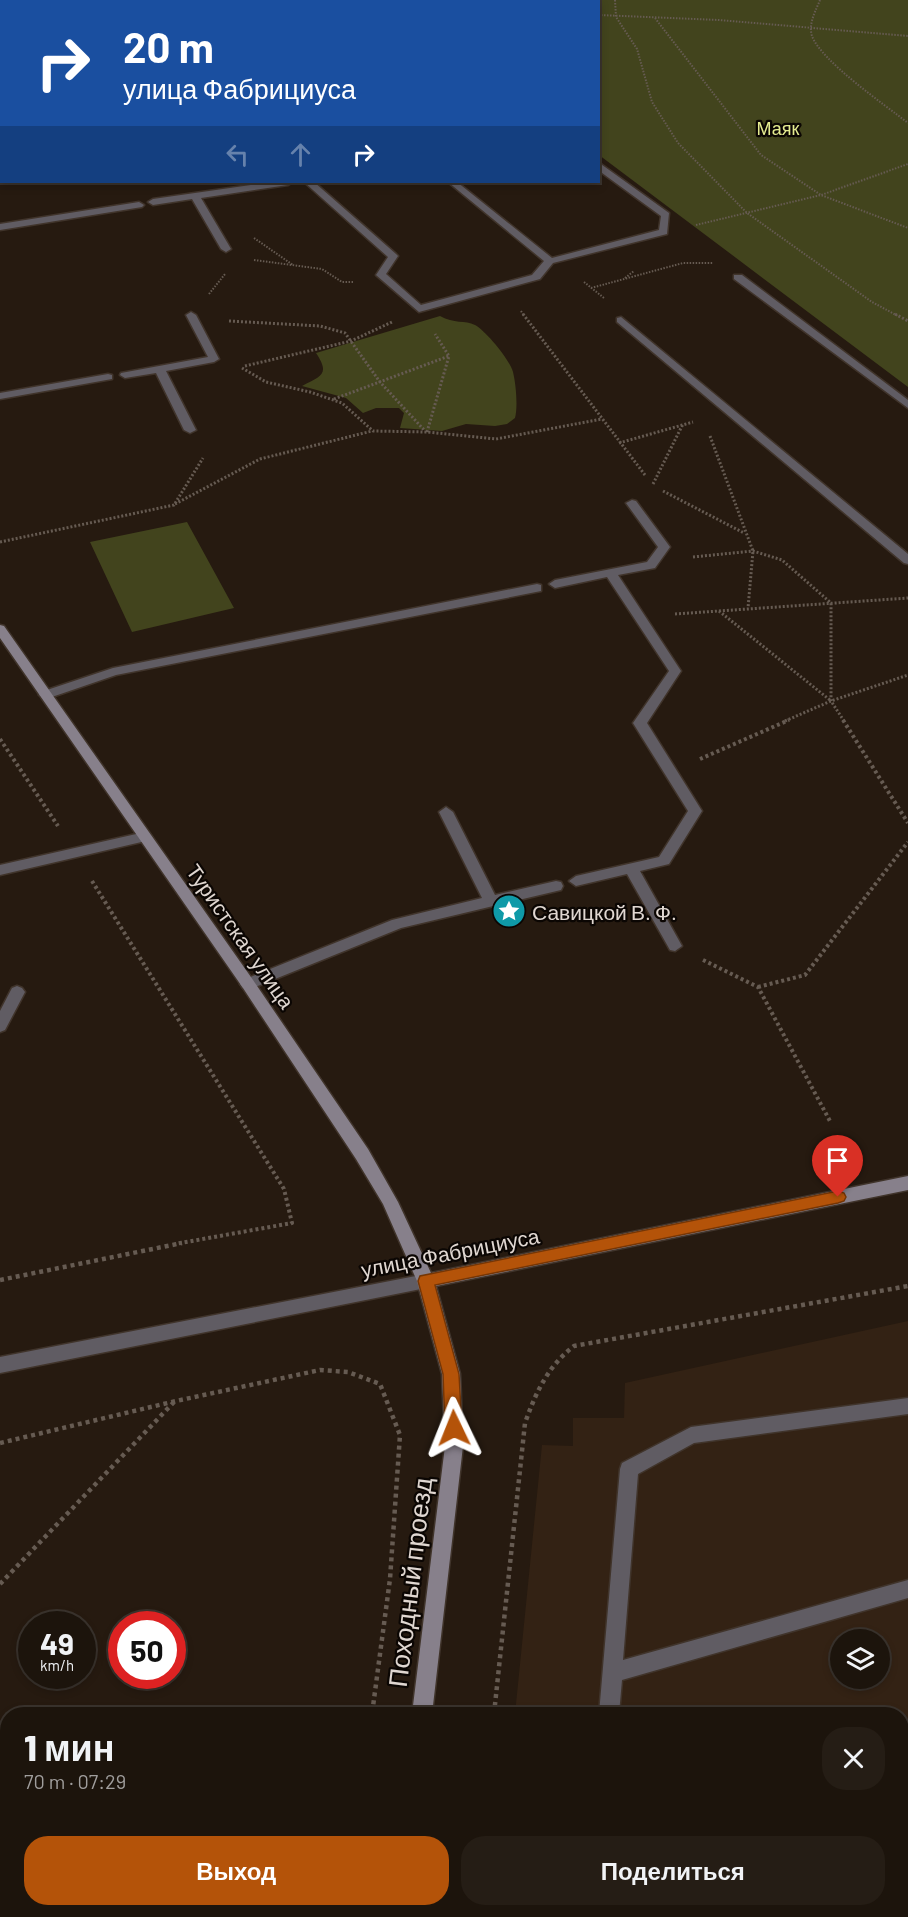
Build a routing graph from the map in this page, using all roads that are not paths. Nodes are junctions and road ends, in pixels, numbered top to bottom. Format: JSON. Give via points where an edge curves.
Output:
{"nodes":[{"id":1,"x":600,"y":166,"type":"edge"},
{"id":2,"x":270,"y":183,"type":"edge"},
{"id":3,"x":310,"y":183,"type":"edge"},
{"id":4,"x":453,"y":183,"type":"edge"},
{"id":5,"x":251,"y":184,"type":"edge"},
{"id":6,"x":195,"y":196,"type":"junction"},
{"id":7,"x":153,"y":202,"type":"dead end"},
{"id":8,"x":139,"y":205,"type":"dead end"},
{"id":9,"x":0,"y":226,"type":"edge"},
{"id":10,"x":228,"y":253,"type":"road end"},
{"id":11,"x":550,"y":261,"type":"junction"},
{"id":12,"x":738,"y":277,"type":"road end"},
{"id":13,"x":192,"y":318,"type":"road end"},
{"id":14,"x":621,"y":320,"type":"dead end"},
{"id":15,"x":159,"y":368,"type":"junction"},
{"id":16,"x":125,"y":375,"type":"dead end"},
{"id":17,"x":108,"y":377,"type":"dead end"},
{"id":18,"x":0,"y":396,"type":"edge"},
{"id":19,"x":908,"y":405,"type":"edge"},
{"id":20,"x":190,"y":430,"type":"road end"},
{"id":21,"x":632,"y":503,"type":"road end"},
{"id":22,"x":908,"y":560,"type":"edge"},
{"id":23,"x":610,"y":573,"type":"junction"},
{"id":24,"x":555,"y":584,"type":"dead end"},
{"id":25,"x":537,"y":588,"type":"dead end"},
{"id":26,"x":0,"y":629,"type":"edge"},
{"id":27,"x":45,"y":695,"type":"junction"},
{"id":28,"x":446,"y":812,"type":"dead end"},
{"id":29,"x":145,"y":837,"type":"junction"},
{"id":30,"x":631,"y":869,"type":"junction"},
{"id":31,"x":0,"y":870,"type":"edge"},
{"id":32,"x":576,"y":881,"type":"dead end"},
{"id":33,"x":556,"y":886,"type":"dead end"},
{"id":34,"x":491,"y":901,"type":"junction"},
{"id":35,"x":675,"y":946,"type":"road end"},
{"id":36,"x":248,"y":984,"type":"junction"},
{"id":37,"x":17,"y":992,"type":"dead end"},
{"id":38,"x":0,"y":1026,"type":"edge"},
{"id":39,"x":908,"y":1183,"type":"edge"},
{"id":40,"x":426,"y":1281,"type":"junction"},
{"id":41,"x":0,"y":1365,"type":"edge"},
{"id":42,"x":908,"y":1406,"type":"edge"},
{"id":43,"x":908,"y":1589,"type":"edge"},
{"id":44,"x":613,"y":1672,"type":"junction"},
{"id":45,"x":423,"y":1707,"type":"edge"},
{"id":46,"x":610,"y":1707,"type":"edge"}],
"edges":[{"from":1,"to":11,"type":"street","via":[[666,215],[664,231]]},
{"from":2,"to":5,"type":"street"},
{"from":3,"to":11,"type":"street","via":[[393,256],[381,275],[419,309],[536,277]]},
{"from":4,"to":11,"type":"street"},
{"from":5,"to":6,"type":"street"},
{"from":6,"to":7,"type":"street"},
{"from":6,"to":10,"type":"street"},
{"from":8,"to":9,"type":"street"},
{"from":12,"to":19,"type":"street"},
{"from":13,"to":15,"type":"street","via":[[214,359]]},
{"from":14,"to":22,"type":"street"},
{"from":15,"to":16,"type":"street"},
{"from":15,"to":20,"type":"street"},
{"from":17,"to":18,"type":"street"},
{"from":21,"to":23,"type":"street","via":[[664,547],[651,565]]},
{"from":23,"to":24,"type":"street"},
{"from":23,"to":30,"type":"street","via":[[675,671],[640,723],[695,811],[664,861]]},
{"from":25,"to":27,"type":"street","via":[[113,672]]},
{"from":26,"to":27,"type":"main road","name":"Туристская улица"},
{"from":27,"to":29,"type":"main road","name":"Туристская улица"},
{"from":28,"to":34,"type":"street"},
{"from":29,"to":31,"type":"street"},
{"from":29,"to":36,"type":"main road","name":"Туристская улица"},
{"from":30,"to":32,"type":"street"},
{"from":30,"to":35,"type":"street"},
{"from":33,"to":34,"type":"street"},
{"from":34,"to":36,"type":"street","via":[[397,924]]},
{"from":36,"to":40,"type":"main road","name":"Туристская улица","via":[[362,1154],[390,1202]]},
{"from":37,"to":38,"type":"street"},
{"from":39,"to":40,"type":"main road","name":"улица Фабрициуса"},
{"from":40,"to":41,"type":"street","name":"улица Фабрициуса"},
{"from":40,"to":45,"type":"main road","name":"Походный проезд","via":[[451,1374],[454,1446]]},
{"from":42,"to":44,"type":"street","via":[[692,1435],[629,1469]]},
{"from":43,"to":44,"type":"street"},
{"from":44,"to":46,"type":"street"}]}
